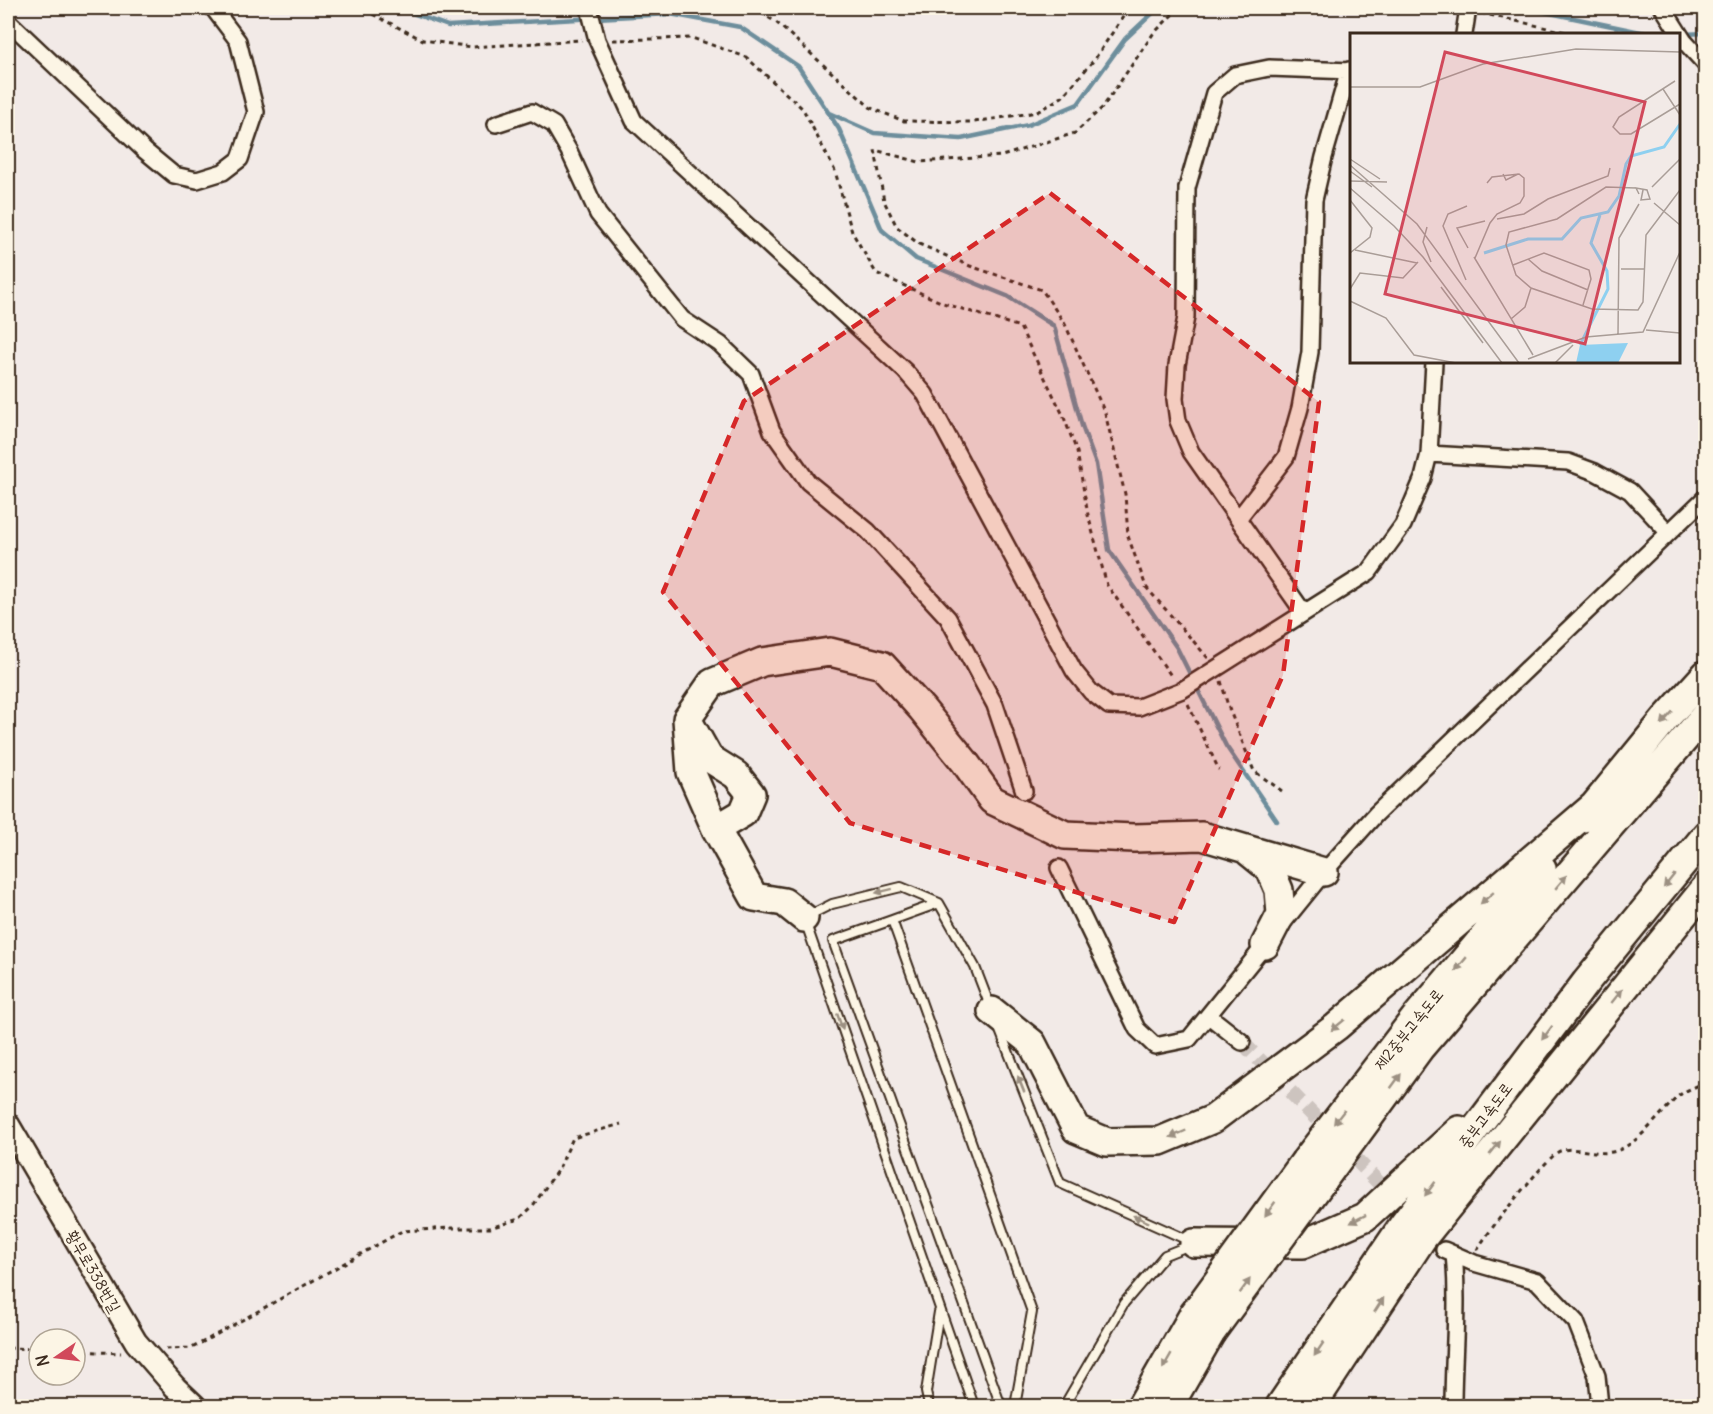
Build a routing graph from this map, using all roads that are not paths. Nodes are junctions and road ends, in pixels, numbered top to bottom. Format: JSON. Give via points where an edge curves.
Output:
{"nodes":[{"id":1,"x":213,"y":8,"type":"edge"},
{"id":2,"x":589,"y":8,"type":"edge"},
{"id":3,"x":1663,"y":8,"type":"edge"},
{"id":4,"x":1468,"y":9,"type":"edge"},
{"id":5,"x":8,"y":22,"type":"edge"},
{"id":6,"x":1464,"y":33,"type":"edge"},
{"id":7,"x":1679,"y":33,"type":"edge"},
{"id":8,"x":1680,"y":35,"type":"edge"},
{"id":9,"x":1703,"y":61,"type":"edge"},
{"id":10,"x":1350,"y":70,"type":"edge"},
{"id":11,"x":496,"y":124,"type":"dead end"},
{"id":12,"x":1434,"y":363,"type":"edge"},
{"id":13,"x":1429,"y":454,"type":"junction"},
{"id":14,"x":1706,"y":497,"type":"edge"},
{"id":15,"x":1238,"y":519,"type":"junction"},
{"id":16,"x":1668,"y":532,"type":"junction"},
{"id":17,"x":1304,"y":613,"type":"junction"},
{"id":18,"x":1706,"y":674,"type":"edge"},
{"id":19,"x":1706,"y":714,"type":"edge"},
{"id":20,"x":687,"y":719,"type":"junction"},
{"id":21,"x":1024,"y":791,"type":"dead end"},
{"id":22,"x":1595,"y":806,"type":"junction"},
{"id":23,"x":716,"y":829,"type":"junction"},
{"id":24,"x":1706,"y":835,"type":"edge"},
{"id":25,"x":1244,"y":848,"type":"junction"},
{"id":26,"x":1059,"y":868,"type":"dead end"},
{"id":27,"x":1324,"y":872,"type":"junction"},
{"id":28,"x":1706,"y":887,"type":"edge"},
{"id":29,"x":939,"y":903,"type":"junction"},
{"id":30,"x":804,"y":918,"type":"junction"},
{"id":31,"x":892,"y":920,"type":"junction"},
{"id":32,"x":1265,"y":945,"type":"junction"},
{"id":33,"x":992,"y":1011,"type":"junction"},
{"id":34,"x":1209,"y":1016,"type":"junction"},
{"id":35,"x":1242,"y":1042,"type":"tunnel mouth"},
{"id":36,"x":1510,"y":1082,"type":"junction"},
{"id":37,"x":8,"y":1124,"type":"edge"},
{"id":38,"x":1314,"y":1170,"type":"junction"},
{"id":39,"x":1194,"y":1243,"type":"junction"},
{"id":40,"x":939,"y":1311,"type":"junction"},
{"id":41,"x":1202,"y":1324,"type":"junction"},
{"id":42,"x":195,"y":1407,"type":"edge"},
{"id":43,"x":929,"y":1407,"type":"edge"},
{"id":44,"x":974,"y":1407,"type":"edge"},
{"id":45,"x":1001,"y":1407,"type":"edge"},
{"id":46,"x":1014,"y":1407,"type":"edge"},
{"id":47,"x":1064,"y":1407,"type":"edge"},
{"id":48,"x":1141,"y":1407,"type":"edge"},
{"id":49,"x":1169,"y":1407,"type":"edge"},
{"id":50,"x":1280,"y":1407,"type":"edge"},
{"id":51,"x":1312,"y":1407,"type":"edge"},
{"id":52,"x":1453,"y":1407,"type":"edge"},
{"id":53,"x":1600,"y":1407,"type":"edge"}],
"edges":[{"from":1,"to":5,"type":"street","via":[[238,41],[256,112],[240,159],[223,172],[198,180],[174,175],[145,151]]},
{"from":2,"to":17,"type":"street","via":[[597,40],[634,121],[897,363],[925,394],[1074,671],[1091,692],[1109,706],[1139,707],[1182,690]]},
{"from":3,"to":7,"type":"street"},
{"from":4,"to":6,"type":"street"},
{"from":8,"to":9,"type":"street"},
{"from":10,"to":15,"type":"street","via":[[1314,200],[1310,352],[1300,408],[1286,457]]},
{"from":10,"to":15,"type":"street","via":[[1269,68],[1235,75],[1214,93],[1187,188],[1186,317],[1177,365],[1178,421],[1191,452]]},
{"from":11,"to":21,"type":"street","via":[[532,112],[554,125],[598,214],[647,276],[682,319],[720,344],[751,374],[772,431],[808,482],[868,531],[948,618],[995,705]]},
{"from":12,"to":13,"type":"street"},
{"from":13,"to":16,"type":"street","via":[[1568,462],[1630,491]]},
{"from":13,"to":17,"type":"street","via":[[1424,478],[1403,525],[1369,572]]},
{"from":14,"to":16,"type":"street"},
{"from":15,"to":17,"type":"street"},
{"from":16,"to":27,"type":"street","via":[[1376,814]]},
{"from":18,"to":22,"type":"highway","name":"제2중부고속도로","one_way":true},
{"from":38,"to":19,"type":"highway","name":"제2중부고속도로","one_way":true},
{"from":20,"to":23,"type":"highway","via":[[691,772]]},
{"from":20,"to":23,"type":"highway","via":[[709,758],[736,775],[751,794],[743,813]]},
{"from":20,"to":25,"type":"highway","via":[[712,683],[762,662],[830,652],[882,665],[922,709],[992,800],[1065,835],[1202,836]]},
{"from":22,"to":33,"type":"highway","one_way":true,"via":[[1336,1027],[1213,1119],[1160,1141],[1107,1142],[1076,1129],[1032,1043]]},
{"from":22,"to":38,"type":"highway","name":"제2중부고속도로","one_way":true,"via":[[1415,1018]]},
{"from":23,"to":30,"type":"highway","via":[[754,897],[784,902]]},
{"from":24,"to":36,"type":"highway","name":"중부고속도로","one_way":true},
{"from":25,"to":27,"type":"highway"},
{"from":25,"to":32,"type":"highway","via":[[1270,869],[1279,890],[1281,914]]},
{"from":26,"to":34,"type":"street","via":[[1137,1029],[1155,1046],[1189,1039]]},
{"from":27,"to":32,"type":"street"},
{"from":51,"to":28,"type":"highway","name":"중부고속도로","one_way":true,"via":[[1422,1239]]},
{"from":29,"to":30,"type":"lane","one_way":true,"via":[[901,887],[832,904]]},
{"from":29,"to":31,"type":"lane"},
{"from":29,"to":33,"type":"lane","via":[[975,967]]},
{"from":30,"to":40,"type":"lane","one_way":true},
{"from":31,"to":45,"type":"lane","via":[[833,941]]},
{"from":31,"to":46,"type":"lane","via":[[1032,1312]]},
{"from":32,"to":34,"type":"street"},
{"from":39,"to":33,"type":"lane","one_way":true,"via":[[1060,1183]]},
{"from":34,"to":35,"type":"street"},
{"from":36,"to":39,"type":"highway","one_way":true,"via":[[1365,1217],[1304,1244]]},
{"from":36,"to":50,"type":"highway","name":"중부고속도로","one_way":true,"via":[[1403,1224]]},
{"from":37,"to":42,"type":"street","name":"황무로338번길","via":[[136,1342]]},
{"from":38,"to":41,"type":"highway","name":"제2중부고속도로","bridge":true},
{"from":39,"to":47,"type":"lane","via":[[1165,1255],[1124,1303]]},
{"from":40,"to":43,"type":"lane","via":[[926,1392]]},
{"from":40,"to":44,"type":"lane"},
{"from":41,"to":48,"type":"highway","name":"제2중부고속도로","one_way":true},
{"from":41,"to":49,"type":"highway","name":"제2중부고속도로"},
{"from":52,"to":53,"type":"street","via":[[1457,1305],[1449,1252],[1537,1281],[1576,1322],[1597,1376]]}]}
